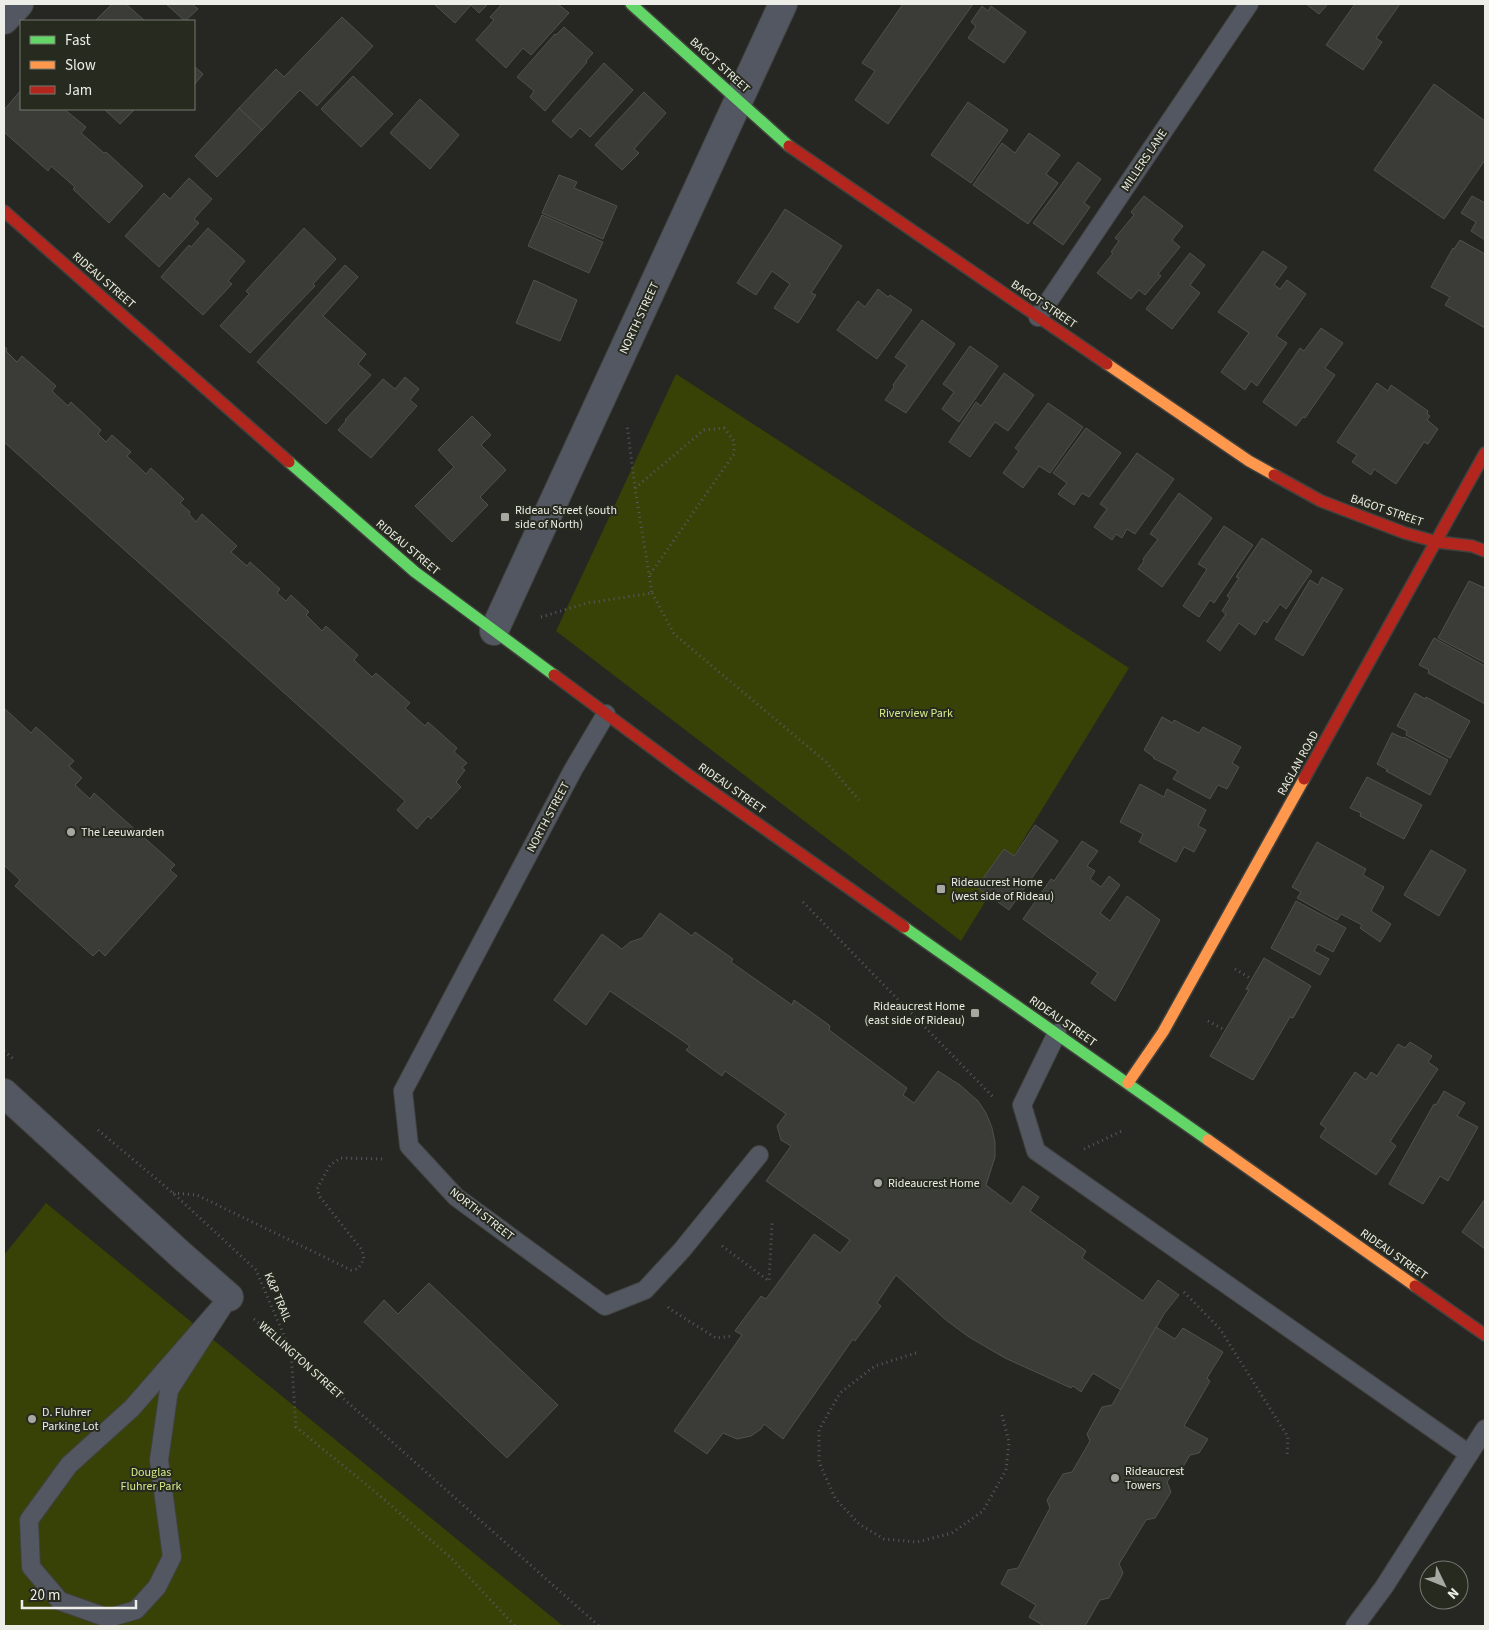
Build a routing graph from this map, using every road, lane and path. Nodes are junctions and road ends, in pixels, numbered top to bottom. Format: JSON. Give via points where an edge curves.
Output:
{"nodes":[{"id":1,"x":19,"y":4,"type":"edge"},
{"id":2,"x":631,"y":4,"type":"edge"},
{"id":3,"x":784,"y":4,"type":"edge"},
{"id":4,"x":1249,"y":4,"type":"edge"},
{"id":5,"x":4,"y":20,"type":"edge"},
{"id":6,"x":740,"y":101,"type":"junction"},
{"id":7,"x":4,"y":211,"type":"edge"},
{"id":8,"x":1038,"y":317,"type":"junction"},
{"id":9,"x":627,"y":423,"type":"dead end"},
{"id":10,"x":1485,"y":453,"type":"edge"},
{"id":11,"x":635,"y":488,"type":"junction"},
{"id":12,"x":1437,"y":542,"type":"junction"},
{"id":13,"x":1485,"y":551,"type":"edge"},
{"id":14,"x":649,"y":576,"type":"junction"},
{"id":15,"x":652,"y":593,"type":"junction"},
{"id":16,"x":541,"y":617,"type":"dead end"},
{"id":17,"x":494,"y":631,"type":"junction"},
{"id":18,"x":606,"y":714,"type":"junction"},
{"id":19,"x":859,"y":800,"type":"dead end"},
{"id":20,"x":1233,"y":968,"type":"dead end"},
{"id":21,"x":1250,"y":978,"type":"dead end"},
{"id":22,"x":1205,"y":1020,"type":"dead end"},
{"id":23,"x":1223,"y":1029,"type":"dead end"},
{"id":24,"x":1057,"y":1033,"type":"junction"},
{"id":25,"x":4,"y":1051,"type":"edge"},
{"id":26,"x":20,"y":1064,"type":"dead end"},
{"id":27,"x":1128,"y":1083,"type":"junction"},
{"id":28,"x":4,"y":1093,"type":"edge"},
{"id":29,"x":96,"y":1128,"type":"dead end"},
{"id":30,"x":1122,"y":1131,"type":"dead end"},
{"id":31,"x":759,"y":1155,"type":"dead end"},
{"id":32,"x":387,"y":1159,"type":"dead end"},
{"id":33,"x":1054,"y":1162,"type":"junction"},
{"id":34,"x":173,"y":1192,"type":"junction"},
{"id":35,"x":772,"y":1223,"type":"dead end"},
{"id":36,"x":699,"y":1229,"type":"junction"},
{"id":37,"x":653,"y":1282,"type":"junction"},
{"id":38,"x":229,"y":1296,"type":"junction"},
{"id":39,"x":1485,"y":1335,"type":"edge"},
{"id":40,"x":732,"y":1336,"type":"dead end"},
{"id":41,"x":291,"y":1352,"type":"junction"},
{"id":42,"x":916,"y":1353,"type":"dead end"},
{"id":43,"x":1002,"y":1415,"type":"dead end"},
{"id":44,"x":1485,"y":1429,"type":"edge"},
{"id":45,"x":1469,"y":1454,"type":"junction"},
{"id":46,"x":515,"y":1626,"type":"edge"},
{"id":47,"x":599,"y":1626,"type":"edge"},
{"id":48,"x":1356,"y":1626,"type":"edge"}],
"edges":[{"from":1,"to":5,"type":"street"},
{"from":2,"to":6,"type":"street","name":"BAGOT STREET"},
{"from":3,"to":6,"type":"street","name":"NORTH STREET"},
{"from":4,"to":8,"type":"lane","name":"MILLERS LANE"},
{"from":6,"to":8,"type":"street","name":"BAGOT STREET","via":[[787,145]]},
{"from":6,"to":17,"type":"street","name":"NORTH STREET"},
{"from":7,"to":17,"type":"street","name":"RIDEAU STREET","via":[[415,572]]},
{"from":8,"to":12,"type":"street","name":"BAGOT STREET","via":[[1250,461],[1321,502]]},
{"from":9,"to":11,"type":"path"},
{"from":10,"to":12,"type":"street","name":"RAGLAN ROAD"},
{"from":11,"to":14,"type":"path"},
{"from":11,"to":14,"type":"path","via":[[704,430],[724,428],[734,440],[734,454]]},
{"from":12,"to":13,"type":"street","name":"BAGOT STREET","via":[[1472,546]]},
{"from":12,"to":27,"type":"street","name":"RAGLAN ROAD","via":[[1168,1024]]},
{"from":14,"to":15,"type":"path"},
{"from":15,"to":16,"type":"path","via":[[588,603]]},
{"from":15,"to":19,"type":"path","via":[[674,634],[826,762]]},
{"from":17,"to":18,"type":"street","name":"RIDEAU STREET"},
{"from":18,"to":24,"type":"street","name":"RIDEAU STREET"},
{"from":18,"to":37,"type":"lane","name":"NORTH STREET","via":[[573,770],[403,1091],[410,1146],[456,1197],[604,1306],[645,1290]]},
{"from":20,"to":21,"type":"path"},
{"from":22,"to":23,"type":"path"},
{"from":24,"to":27,"type":"street","name":"RIDEAU STREET"},
{"from":24,"to":33,"type":"lane","via":[[1022,1105],[1036,1151]]},
{"from":25,"to":26,"type":"path"},
{"from":27,"to":39,"type":"street","name":"RIDEAU STREET"},
{"from":28,"to":38,"type":"street"},
{"from":29,"to":34,"type":"path","name":"K&P TRAIL"},
{"from":30,"to":33,"type":"path"},
{"from":31,"to":36,"type":"lane","name":"NORTH STREET"},
{"from":32,"to":34,"type":"path","via":[[341,1158],[330,1164],[318,1189],[320,1197],[362,1250],[364,1259],[358,1270],[351,1270],[198,1195]]},
{"from":33,"to":45,"type":"lane"},
{"from":34,"to":41,"type":"path","name":"K&P TRAIL","via":[[256,1270]]},
{"from":35,"to":36,"type":"path","via":[[769,1281]]},
{"from":36,"to":37,"type":"lane","name":"NORTH STREET"},
{"from":37,"to":40,"type":"path","via":[[670,1309],[716,1338]]},
{"from":38,"to":38,"type":"lane","via":[[132,1408],[69,1465],[29,1520],[31,1567],[60,1601],[108,1618],[136,1610],[157,1587],[172,1556],[159,1460],[169,1390]]},
{"from":38,"to":41,"type":"path","name":"WELLINGTON STREET"},
{"from":41,"to":46,"type":"path","name":"K&P TRAIL","via":[[296,1427],[450,1557]]},
{"from":41,"to":47,"type":"path","name":"WELLINGTON STREET"},
{"from":42,"to":43,"type":"path","via":[[875,1366],[840,1392],[820,1430],[819,1462],[835,1498],[859,1524],[884,1538],[917,1542],[952,1533],[983,1511],[1006,1470],[1009,1442]]},
{"from":44,"to":45,"type":"lane"},
{"from":45,"to":48,"type":"lane","via":[[1384,1588]]}]}
